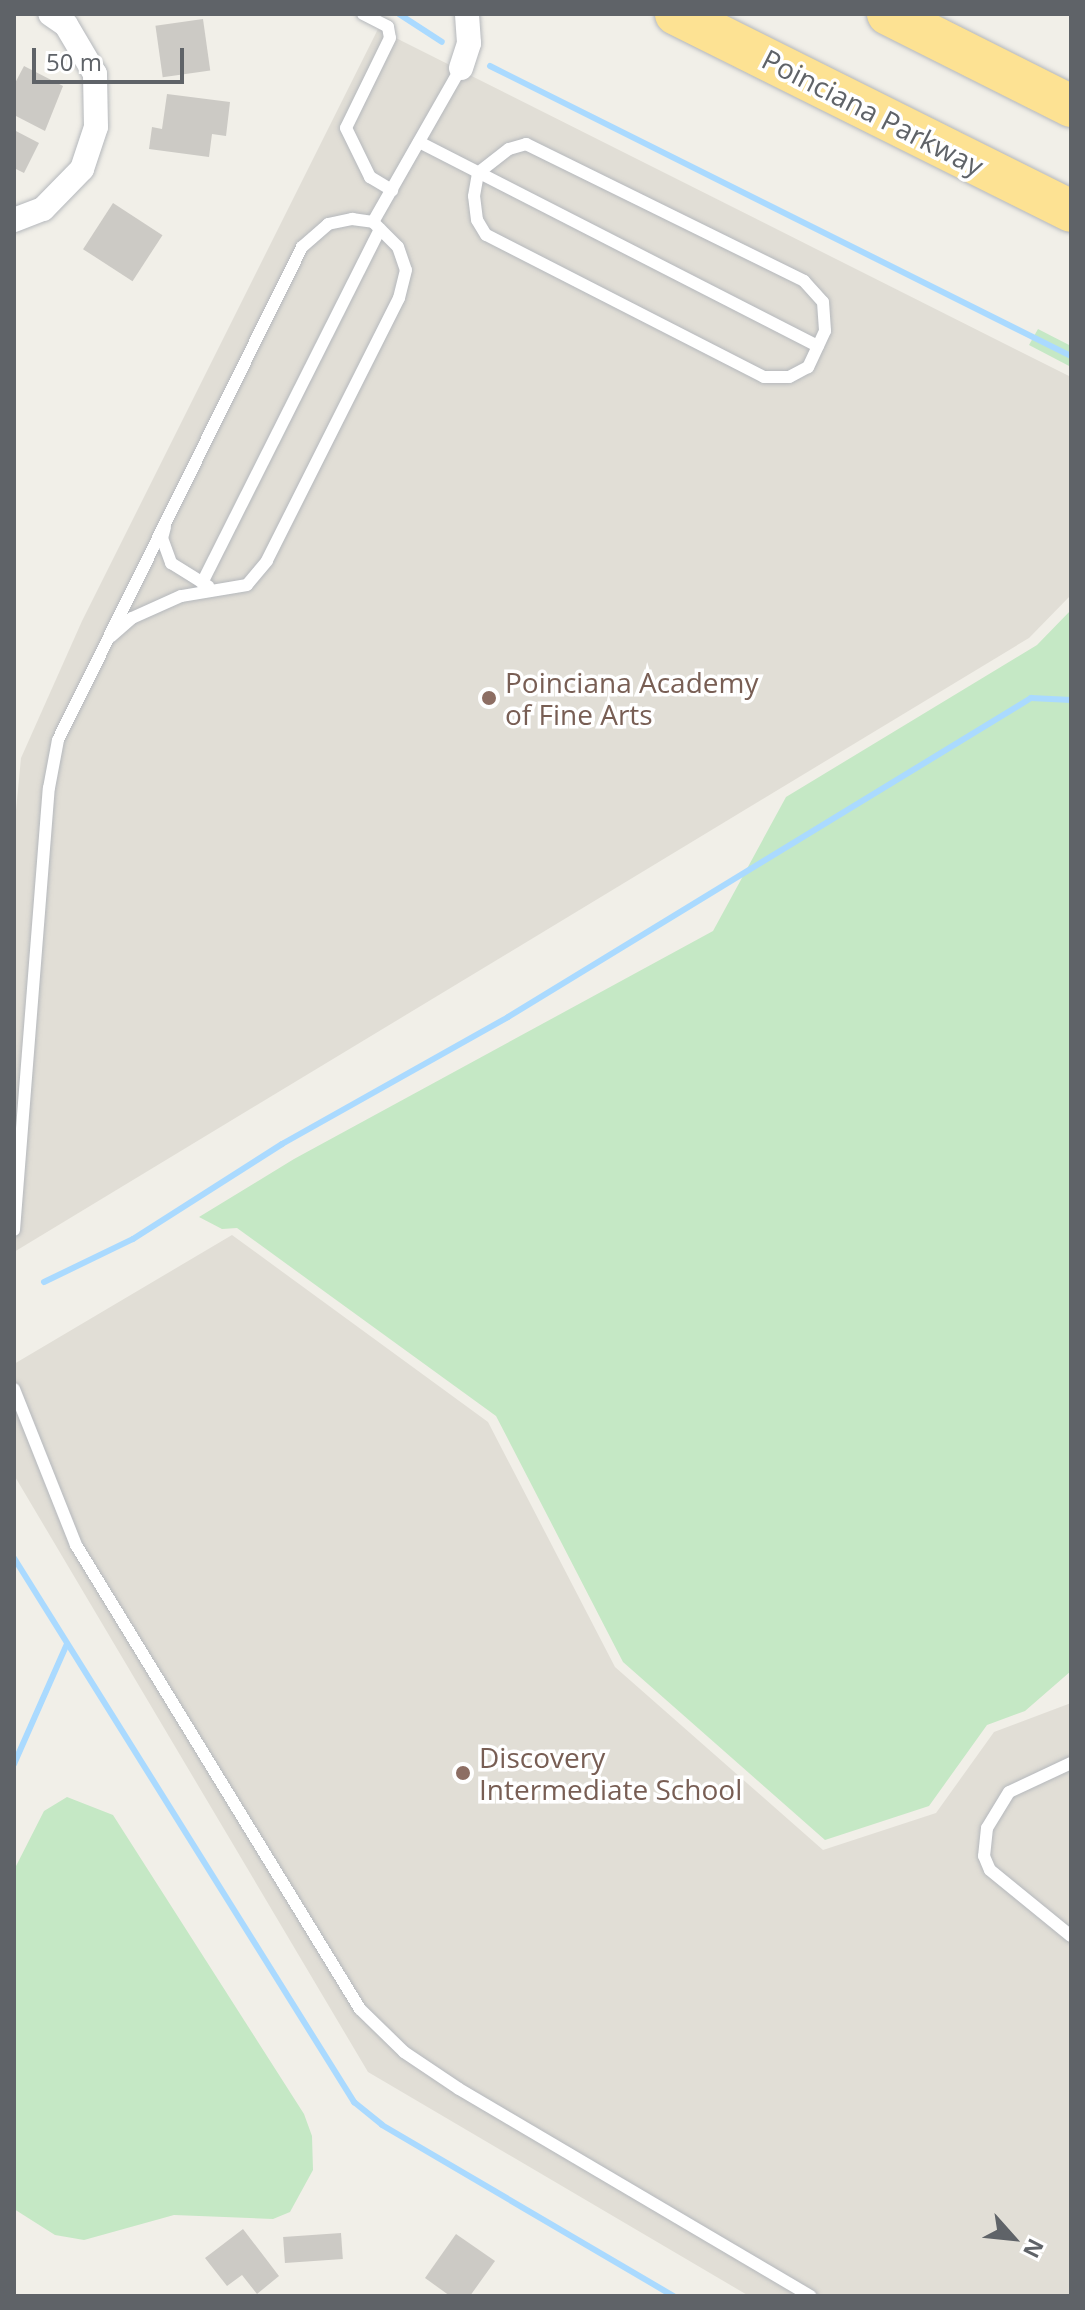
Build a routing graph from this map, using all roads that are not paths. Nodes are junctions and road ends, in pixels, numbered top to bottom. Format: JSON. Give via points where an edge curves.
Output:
{"nodes":[{"id":1,"x":50,"y":14,"type":"edge"},
{"id":2,"x":363,"y":14,"type":"edge"},
{"id":3,"x":467,"y":14,"type":"edge"},
{"id":4,"x":676,"y":14,"type":"edge"},
{"id":5,"x":719,"y":14,"type":"edge"},
{"id":6,"x":888,"y":14,"type":"edge"},
{"id":7,"x":461,"y":68,"type":"joint"},
{"id":8,"x":1071,"y":106,"type":"edge"},
{"id":9,"x":419,"y":142,"type":"junction"},
{"id":10,"x":478,"y":173,"type":"junction"},
{"id":11,"x":1071,"y":182,"type":"edge"},
{"id":12,"x":392,"y":190,"type":"junction"},
{"id":13,"x":1071,"y":211,"type":"edge"},
{"id":14,"x":14,"y":220,"type":"edge"},
{"id":15,"x":377,"y":226,"type":"junction"},
{"id":16,"x":818,"y":346,"type":"junction"},
{"id":17,"x":170,"y":506,"type":"junction"},
{"id":18,"x":202,"y":583,"type":"junction"},
{"id":19,"x":222,"y":592,"type":"junction"},
{"id":20,"x":111,"y":636,"type":"junction"},
{"id":21,"x":14,"y":1230,"type":"edge"},
{"id":22,"x":14,"y":1389,"type":"edge"},
{"id":23,"x":1071,"y":1763,"type":"edge"},
{"id":24,"x":1071,"y":1936,"type":"edge"},
{"id":25,"x":811,"y":2296,"type":"edge"}],
"edges":[{"from":1,"to":14,"type":"street","via":[[66,25],[95,74],[96,127],[82,169],[43,209]]},
{"from":2,"to":12,"type":"lane","via":[[388,27],[390,38],[346,128],[370,177]]},
{"from":3,"to":7,"type":"street","via":[[469,43]]},
{"from":4,"to":13,"type":"highway","name":"Poinciana Parkway"},
{"from":5,"to":11,"type":"highway","name":"Poinciana Parkway"},
{"from":6,"to":8,"type":"highway"},
{"from":7,"to":9,"type":"lane"},
{"from":9,"to":10,"type":"lane"},
{"from":9,"to":12,"type":"lane"},
{"from":10,"to":16,"type":"lane"},
{"from":10,"to":16,"type":"lane","via":[[509,149],[526,144],[804,281],[823,302],[825,331]]},
{"from":10,"to":16,"type":"lane","via":[[477,220],[486,235],[764,377],[789,377],[808,367]]},
{"from":12,"to":15,"type":"lane"},
{"from":15,"to":17,"type":"lane","via":[[352,219],[328,224],[302,247]]},
{"from":15,"to":18,"type":"lane"},
{"from":15,"to":19,"type":"lane","via":[[398,247],[406,270],[399,298],[267,561],[247,585]]},
{"from":17,"to":18,"type":"lane","via":[[162,538],[171,563]]},
{"from":17,"to":20,"type":"lane"},
{"from":18,"to":19,"type":"lane"},
{"from":19,"to":20,"type":"lane","via":[[181,596],[132,618]]},
{"from":20,"to":21,"type":"lane","via":[[58,740],[49,788]]},
{"from":22,"to":25,"type":"lane","via":[[76,1545],[360,2009],[404,2052],[459,2089]]},
{"from":23,"to":24,"type":"lane","via":[[1009,1792],[991,1817],[984,1844],[990,1870]]}]}
